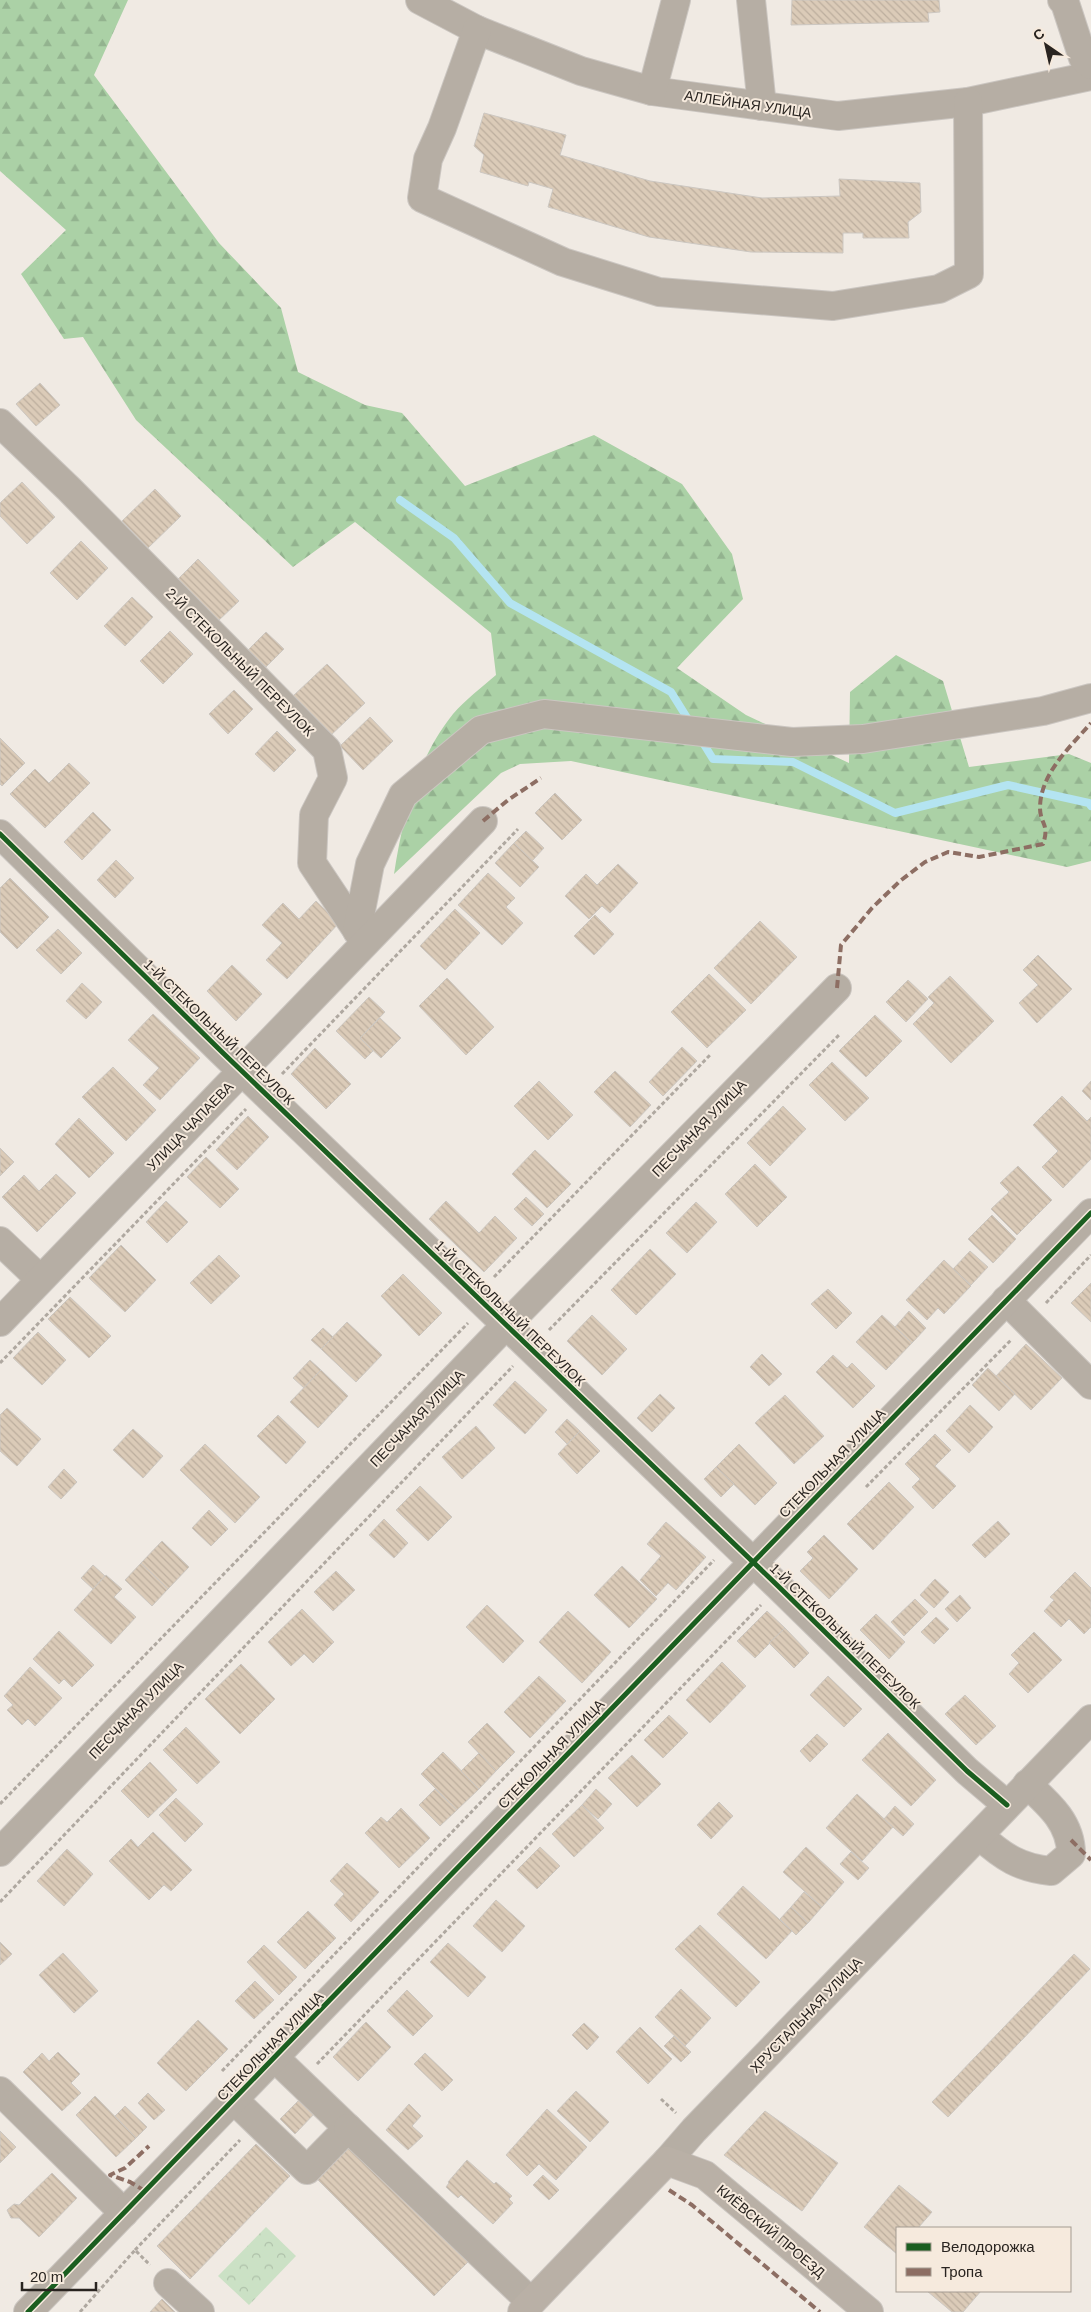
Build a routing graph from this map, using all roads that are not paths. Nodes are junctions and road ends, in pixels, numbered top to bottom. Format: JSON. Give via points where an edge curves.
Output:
{"nodes":[{"id":1,"x":420,"y":0,"type":"edge"},
{"id":2,"x":676,"y":0,"type":"edge"},
{"id":3,"x":751,"y":0,"type":"edge"},
{"id":4,"x":1062,"y":0,"type":"edge"},
{"id":5,"x":477,"y":30,"type":"junction"},
{"id":6,"x":1091,"y":65,"type":"edge"},
{"id":7,"x":1091,"y":76,"type":"edge"},
{"id":8,"x":652,"y":91,"type":"junction"},
{"id":9,"x":968,"y":102,"type":"junction"},
{"id":10,"x":762,"y":106,"type":"junction"},
{"id":11,"x":0,"y":423,"type":"edge"},
{"id":12,"x":1091,"y":698,"type":"edge"},
{"id":13,"x":483,"y":821,"type":"dead end"},
{"id":14,"x":0,"y":834,"type":"edge"},
{"id":15,"x":362,"y":937,"type":"junction"},
{"id":16,"x":837,"y":988,"type":"dead end"},
{"id":17,"x":243,"y":1072,"type":"junction"},
{"id":18,"x":1091,"y":1213,"type":"edge"},
{"id":19,"x":0,"y":1241,"type":"edge"},
{"id":20,"x":40,"y":1279,"type":"junction"},
{"id":21,"x":1006,"y":1300,"type":"junction"},
{"id":22,"x":501,"y":1320,"type":"junction"},
{"id":23,"x":0,"y":1322,"type":"edge"},
{"id":24,"x":1091,"y":1386,"type":"edge"},
{"id":25,"x":753,"y":1562,"type":"junction"},
{"id":26,"x":1091,"y":1719,"type":"edge"},
{"id":27,"x":1027,"y":1784,"type":"junction"},
{"id":28,"x":1007,"y":1805,"type":"junction"},
{"id":29,"x":980,"y":1836,"type":"junction"},
{"id":30,"x":0,"y":1852,"type":"edge"},
{"id":31,"x":283,"y":2065,"type":"junction"},
{"id":32,"x":0,"y":2091,"type":"edge"},
{"id":33,"x":234,"y":2100,"type":"junction"},
{"id":34,"x":348,"y":2128,"type":"junction"},
{"id":35,"x":667,"y":2161,"type":"junction"},
{"id":36,"x":124,"y":2213,"type":"junction"},
{"id":37,"x":168,"y":2283,"type":"road end"},
{"id":38,"x":527,"y":2307,"type":"edge"},
{"id":39,"x":29,"y":2312,"type":"edge"},
{"id":40,"x":200,"y":2312,"type":"edge"},
{"id":41,"x":869,"y":2312,"type":"edge"}],
"edges":[{"from":1,"to":5,"type":"street","name":"АЛЛЕЙНАЯ УЛИЦА"},
{"from":2,"to":8,"type":"street"},
{"from":3,"to":10,"type":"street"},
{"from":4,"to":6,"type":"street","via":[[1083,58]]},
{"from":5,"to":8,"type":"street","name":"АЛЛЕЙНАЯ УЛИЦА","via":[[580,71]]},
{"from":5,"to":9,"type":"street","via":[[428,159],[422,198],[563,262],[659,292],[833,306],[939,289],[969,274]]},
{"from":7,"to":9,"type":"street","name":"АЛЛЕЙНАЯ УЛИЦА"},
{"from":8,"to":10,"type":"street","name":"АЛЛЕЙНАЯ УЛИЦА"},
{"from":9,"to":10,"type":"street","name":"АЛЛЕЙНАЯ УЛИЦА","via":[[838,116]]},
{"from":11,"to":15,"type":"street","name":"2-Й СТЕКОЛЬНЫЙ ПЕРЕУЛОК","via":[[70,488],[327,750],[333,778],[314,816],[312,862]]},
{"from":12,"to":15,"type":"street","via":[[1043,711],[863,739],[792,742],[544,714],[481,730],[403,795],[370,864]]},
{"from":13,"to":15,"type":"street","name":"УЛИЦА ЧАПАЕВА"},
{"from":14,"to":17,"type":"street","name":"1-Й СТЕКОЛЬНЫЙ ПЕРЕУЛОК"},
{"from":15,"to":17,"type":"street","name":"УЛИЦА ЧАПАЕВА"},
{"from":16,"to":22,"type":"street","name":"ПЕСЧАНАЯ УЛИЦА"},
{"from":17,"to":20,"type":"street","name":"УЛИЦА ЧАПАЕВА"},
{"from":17,"to":22,"type":"street","name":"1-Й СТЕКОЛЬНЫЙ ПЕРЕУЛОК"},
{"from":18,"to":21,"type":"street","name":"СТЕКОЛЬНАЯ УЛИЦА"},
{"from":19,"to":20,"type":"street"},
{"from":20,"to":23,"type":"street","name":"УЛИЦА ЧАПАЕВА"},
{"from":21,"to":24,"type":"street"},
{"from":21,"to":25,"type":"street","name":"СТЕКОЛЬНАЯ УЛИЦА"},
{"from":22,"to":25,"type":"street","name":"1-Й СТЕКОЛЬНЫЙ ПЕРЕУЛОК"},
{"from":22,"to":30,"type":"street","name":"ПЕСЧАНАЯ УЛИЦА"},
{"from":25,"to":28,"type":"street","name":"1-Й СТЕКОЛЬНЫЙ ПЕРЕУЛОК"},
{"from":25,"to":31,"type":"street","name":"СТЕКОЛЬНАЯ УЛИЦА"},
{"from":26,"to":27,"type":"street","name":"ХРУСТАЛЬНАЯ УЛИЦА"},
{"from":27,"to":28,"type":"street","name":"ХРУСТАЛЬНАЯ УЛИЦА"},
{"from":27,"to":29,"type":"street","via":[[1056,1811],[1071,1840],[1071,1854],[1051,1872],[1028,1869],[994,1849]]},
{"from":28,"to":29,"type":"street","name":"ХРУСТАЛЬНАЯ УЛИЦА"},
{"from":29,"to":35,"type":"street","name":"ХРУСТАЛЬНАЯ УЛИЦА"},
{"from":31,"to":33,"type":"street","name":"СТЕКОЛЬНАЯ УЛИЦА"},
{"from":31,"to":34,"type":"street"},
{"from":32,"to":36,"type":"street"},
{"from":33,"to":34,"type":"street","via":[[307,2170]]},
{"from":33,"to":36,"type":"street","name":"СТЕКОЛЬНАЯ УЛИЦА"},
{"from":34,"to":38,"type":"street"},
{"from":35,"to":38,"type":"main road","name":"ХРУСТАЛЬНАЯ УЛИЦА"},
{"from":35,"to":41,"type":"main road","name":"КИЁВСКИЙ ПРОЕЗД","via":[[705,2175]]},
{"from":36,"to":39,"type":"street","name":"СТЕКОЛЬНАЯ УЛИЦА"},
{"from":37,"to":40,"type":"street"}]}
